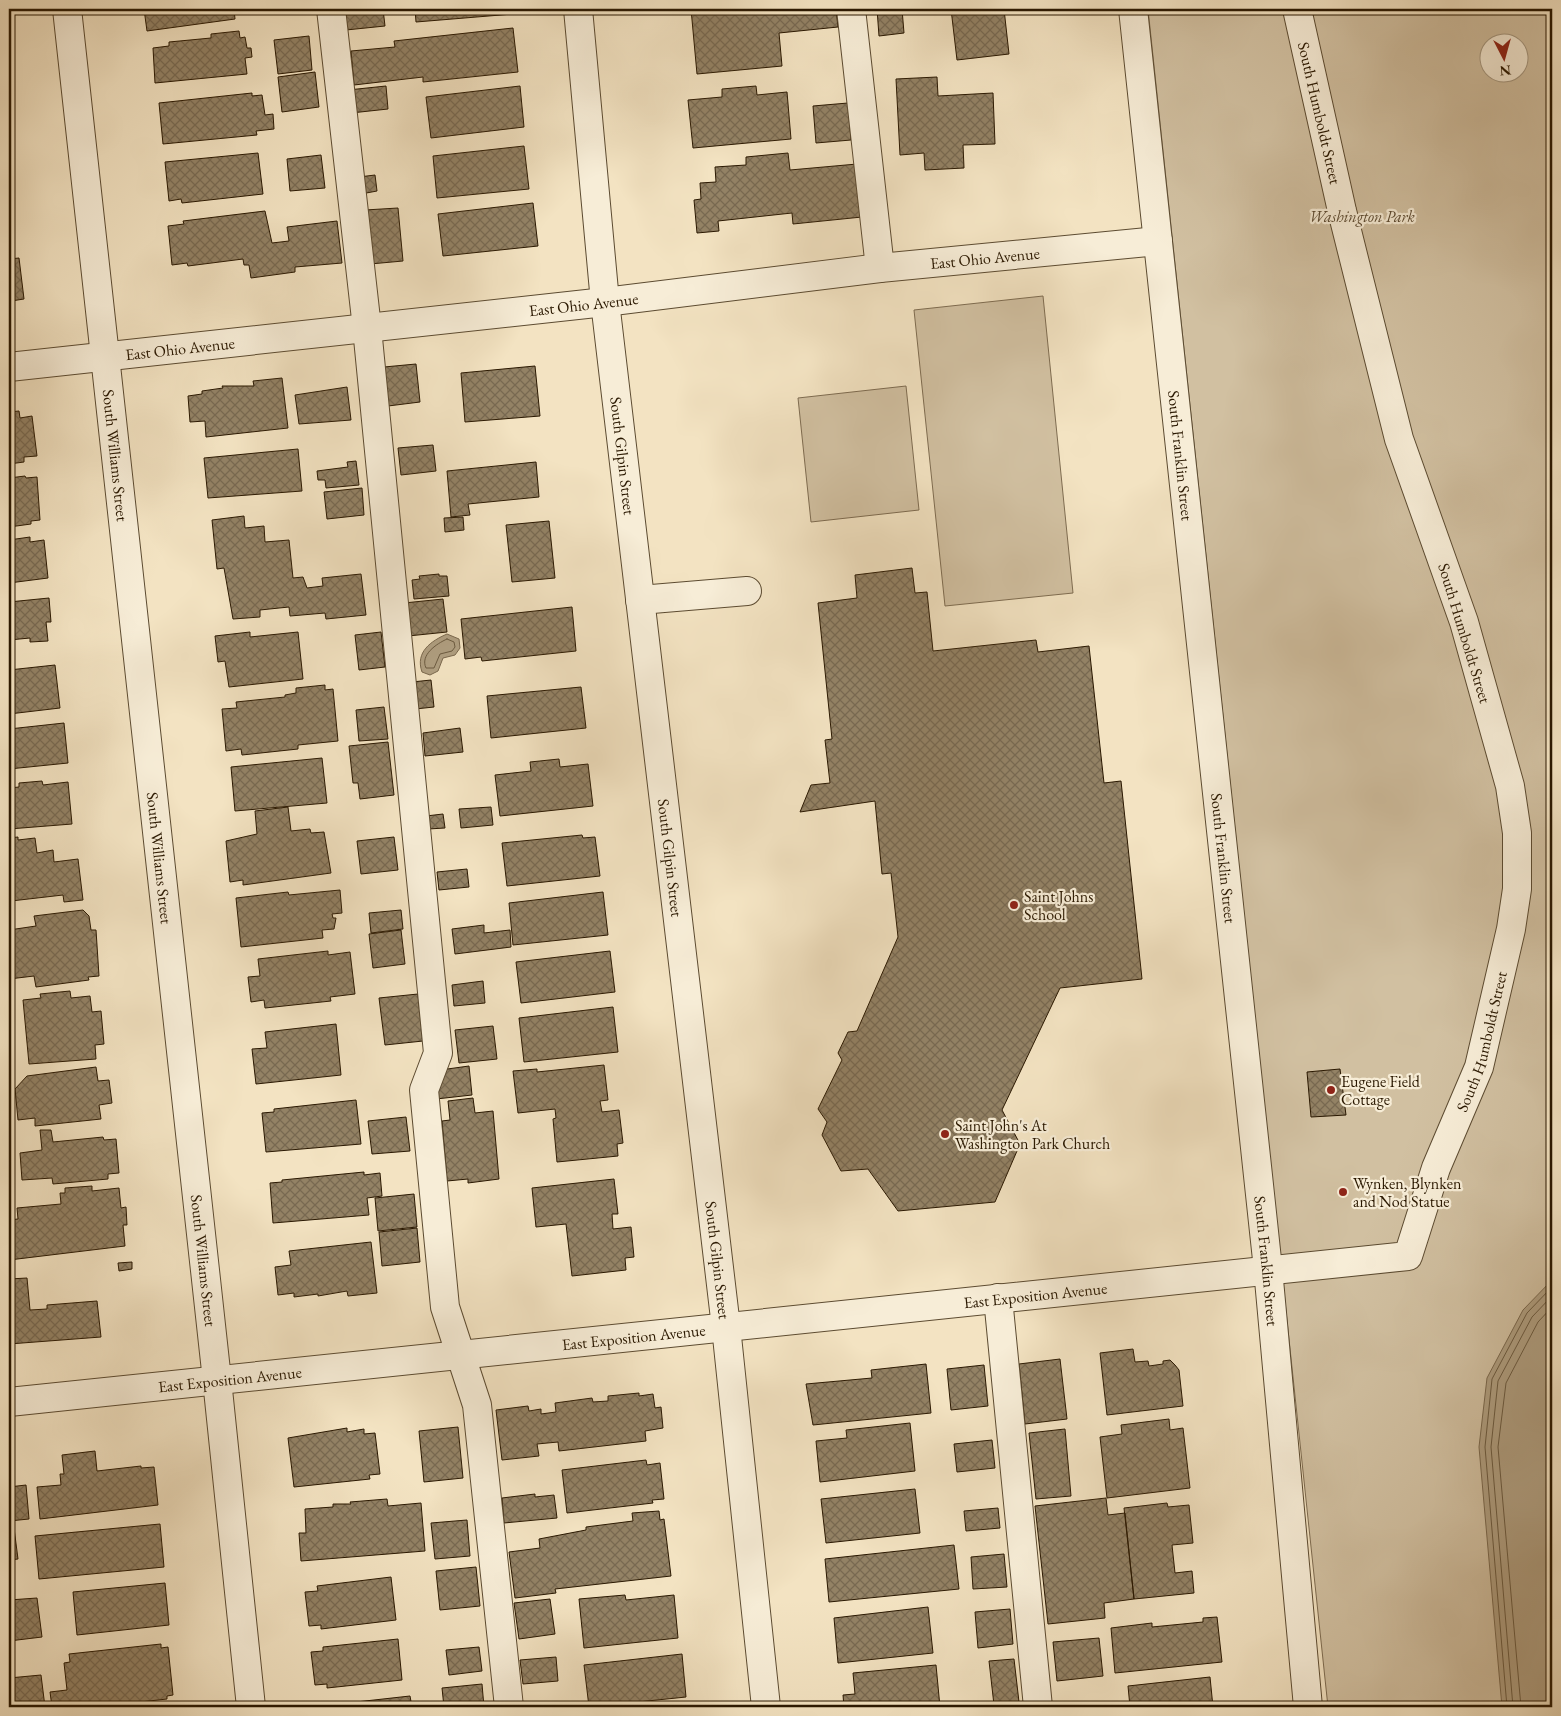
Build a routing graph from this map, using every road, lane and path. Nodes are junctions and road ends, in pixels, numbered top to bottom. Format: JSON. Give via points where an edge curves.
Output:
{"nodes":[{"id":1,"x":67,"y":9,"type":"edge"},
{"id":2,"x":331,"y":9,"type":"edge"},
{"id":3,"x":578,"y":9,"type":"edge"},
{"id":4,"x":851,"y":9,"type":"edge"},
{"id":5,"x":1134,"y":9,"type":"edge"},
{"id":6,"x":1297,"y":9,"type":"edge"},
{"id":7,"x":1158,"y":241,"type":"junction"},
{"id":8,"x":880,"y":268,"type":"junction"},
{"id":9,"x":605,"y":302,"type":"junction"},
{"id":10,"x":367,"y":328,"type":"junction"},
{"id":11,"x":104,"y":358,"type":"junction"},
{"id":12,"x":9,"y":367,"type":"edge"},
{"id":13,"x":747,"y":591,"type":"dead end"},
{"id":14,"x":640,"y":600,"type":"junction"},
{"id":15,"x":1408,"y":1256,"type":"joint"},
{"id":16,"x":1268,"y":1269,"type":"junction"},
{"id":17,"x":998,"y":1298,"type":"junction"},
{"id":18,"x":726,"y":1327,"type":"junction"},
{"id":19,"x":460,"y":1355,"type":"junction"},
{"id":20,"x":217,"y":1380,"type":"junction"},
{"id":21,"x":9,"y":1402,"type":"edge"},
{"id":22,"x":251,"y":1707,"type":"edge"},
{"id":23,"x":509,"y":1707,"type":"edge"},
{"id":24,"x":766,"y":1707,"type":"edge"},
{"id":25,"x":1038,"y":1707,"type":"edge"},
{"id":26,"x":1308,"y":1707,"type":"edge"}],
"edges":[{"from":1,"to":11,"type":"street","name":"South Williams Street"},
{"from":2,"to":10,"type":"street"},
{"from":3,"to":9,"type":"street","name":"South Gilpin Street"},
{"from":4,"to":8,"type":"street"},
{"from":5,"to":7,"type":"street","name":"South Franklin Street"},
{"from":6,"to":15,"type":"street","name":"South Humboldt Street","via":[[1342,211],[1399,439],[1464,622],[1510,786],[1517,833],[1517,889],[1513,919],[1479,1067],[1436,1168]]},
{"from":7,"to":8,"type":"street","name":"East Ohio Avenue"},
{"from":7,"to":16,"type":"street","name":"South Franklin Street"},
{"from":8,"to":9,"type":"street","name":"East Ohio Avenue"},
{"from":9,"to":10,"type":"street","name":"East Ohio Avenue"},
{"from":9,"to":14,"type":"street","name":"South Gilpin Street"},
{"from":10,"to":11,"type":"street","name":"East Ohio Avenue"},
{"from":10,"to":19,"type":"street","via":[[438,1053],[424,1090],[445,1307]]},
{"from":11,"to":12,"type":"street","name":"East Ohio Avenue"},
{"from":11,"to":20,"type":"street","name":"South Williams Street"},
{"from":13,"to":14,"type":"street"},
{"from":14,"to":18,"type":"street","name":"South Gilpin Street"},
{"from":15,"to":16,"type":"street","name":"East Exposition Avenue"},
{"from":16,"to":17,"type":"street","name":"East Exposition Avenue"},
{"from":16,"to":26,"type":"street","name":"South Franklin Street"},
{"from":17,"to":18,"type":"street","name":"East Exposition Avenue"},
{"from":17,"to":25,"type":"street"},
{"from":18,"to":19,"type":"street","name":"East Exposition Avenue"},
{"from":18,"to":24,"type":"street","name":"South Gilpin Street"},
{"from":19,"to":20,"type":"street","name":"East Exposition Avenue"},
{"from":19,"to":23,"type":"street","via":[[477,1405]]},
{"from":20,"to":21,"type":"street","name":"East Exposition Avenue"},
{"from":20,"to":22,"type":"street","name":"South Williams Street"}]}
